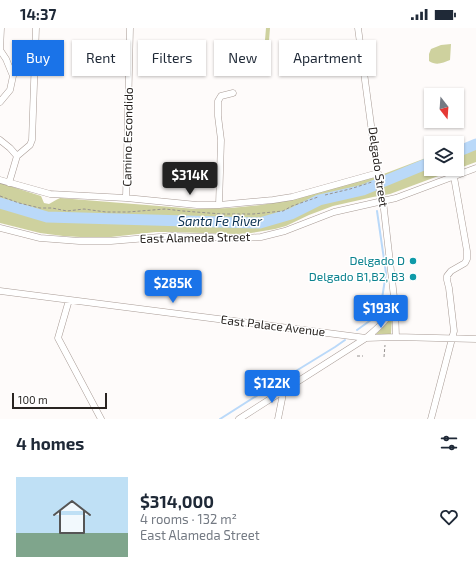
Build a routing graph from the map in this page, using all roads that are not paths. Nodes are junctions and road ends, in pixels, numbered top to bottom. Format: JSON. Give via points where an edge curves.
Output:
{"nodes":[{"id":1,"x":1,"y":28,"type":"edge"},
{"id":2,"x":36,"y":28,"type":"edge"},
{"id":3,"x":130,"y":28,"type":"edge"},
{"id":4,"x":358,"y":28,"type":"edge"},
{"id":5,"x":233,"y":93,"type":"dead end"},
{"id":6,"x":0,"y":102,"type":"edge"},
{"id":7,"x":0,"y":140,"type":"edge"},
{"id":8,"x":17,"y":156,"type":"junction"},
{"id":9,"x":476,"y":168,"type":"edge"},
{"id":10,"x":378,"y":175,"type":"junction"},
{"id":11,"x":454,"y":177,"type":"junction"},
{"id":12,"x":0,"y":180,"type":"edge"},
{"id":13,"x":9,"y":183,"type":"junction"},
{"id":14,"x":126,"y":198,"type":"junction"},
{"id":15,"x":383,"y":201,"type":"junction"},
{"id":16,"x":219,"y":205,"type":"junction"},
{"id":17,"x":0,"y":228,"type":"edge"},
{"id":18,"x":0,"y":291,"type":"edge"},
{"id":19,"x":69,"y":300,"type":"junction"},
{"id":20,"x":395,"y":306,"type":"junction"},
{"id":21,"x":396,"y":337,"type":"junction"},
{"id":22,"x":366,"y":338,"type":"junction"},
{"id":23,"x":452,"y":339,"type":"junction"},
{"id":24,"x":476,"y":339,"type":"edge"},
{"id":25,"x":283,"y":390,"type":"junction"},
{"id":26,"x":101,"y":419,"type":"edge"},
{"id":27,"x":239,"y":419,"type":"edge"},
{"id":28,"x":278,"y":419,"type":"edge"},
{"id":29,"x":431,"y":419,"type":"edge"}],
"edges":[{"from":1,"to":6,"type":"street","via":[[0,50],[13,76],[10,90]]},
{"from":2,"to":8,"type":"street","via":[[32,140]]},
{"from":3,"to":14,"type":"street","name":"Camino Escondido"},
{"from":4,"to":10,"type":"street","name":"Delgado Street"},
{"from":5,"to":16,"type":"street","via":[[221,96],[218,101],[221,140]]},
{"from":7,"to":8,"type":"street"},
{"from":8,"to":13,"type":"street"},
{"from":9,"to":11,"type":"street","name":"East Alameda Street"},
{"from":10,"to":15,"type":"street","name":"Delgado Street"},
{"from":10,"to":16,"type":"street","via":[[292,197]]},
{"from":11,"to":15,"type":"street","name":"East Alameda Street"},
{"from":11,"to":23,"type":"street","via":[[467,259],[451,271],[447,280],[454,326]]},
{"from":12,"to":13,"type":"street"},
{"from":13,"to":14,"type":"street","via":[[50,194]]},
{"from":14,"to":16,"type":"street"},
{"from":15,"to":17,"type":"street","name":"East Alameda Street","via":[[334,212],[278,233],[245,238],[172,236],[79,242],[40,238]]},
{"from":15,"to":20,"type":"street","name":"Delgado Street"},
{"from":18,"to":19,"type":"street","name":"East Palace Avenue"},
{"from":19,"to":22,"type":"street","name":"East Palace Avenue"},
{"from":19,"to":26,"type":"street","via":[[58,338]]},
{"from":20,"to":21,"type":"street","name":"Delgado Street"},
{"from":20,"to":22,"type":"street","via":[[384,323]]},
{"from":21,"to":22,"type":"street","name":"East Palace Avenue"},
{"from":21,"to":23,"type":"street","name":"East Palace Avenue"},
{"from":22,"to":25,"type":"street"},
{"from":23,"to":24,"type":"street","name":"East Palace Avenue"},
{"from":23,"to":29,"type":"street"},
{"from":25,"to":27,"type":"street"},
{"from":25,"to":28,"type":"street"}]}
